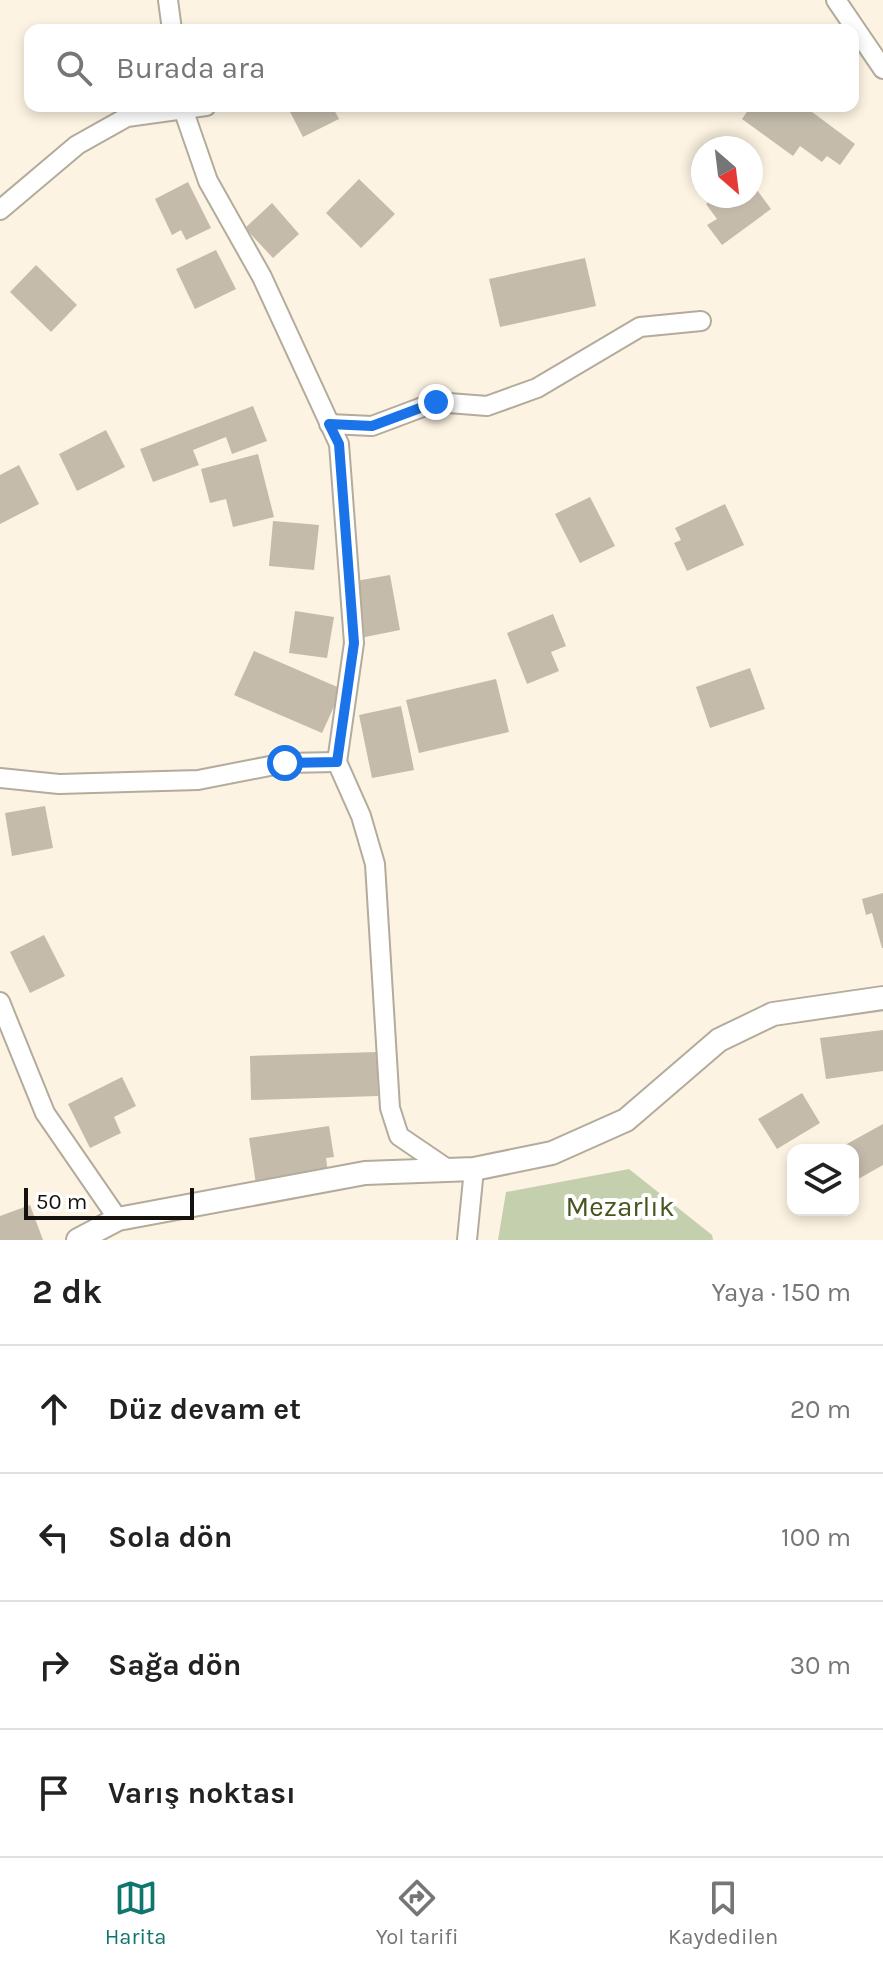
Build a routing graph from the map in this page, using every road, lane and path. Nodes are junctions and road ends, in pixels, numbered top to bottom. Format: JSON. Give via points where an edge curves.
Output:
{"nodes":[{"id":1,"x":168,"y":0,"type":"edge"},
{"id":2,"x":836,"y":0,"type":"edge"},
{"id":3,"x":171,"y":24,"type":"edge"},
{"id":4,"x":852,"y":24,"type":"edge"},
{"id":5,"x":859,"y":34,"type":"edge"},
{"id":6,"x":883,"y":69,"type":"edge"},
{"id":7,"x":154,"y":112,"type":"edge"},
{"id":8,"x":184,"y":112,"type":"edge"},
{"id":9,"x":0,"y":210,"type":"edge"},
{"id":10,"x":701,"y":321,"type":"dead end"},
{"id":11,"x":329,"y":424,"type":"junction"},
{"id":12,"x":337,"y":762,"type":"junction"},
{"id":13,"x":0,"y":778,"type":"edge"},
{"id":14,"x":883,"y":998,"type":"edge"},
{"id":15,"x":0,"y":1002,"type":"edge"},
{"id":16,"x":474,"y":1169,"type":"junction"},
{"id":17,"x":449,"y":1170,"type":"junction"},
{"id":18,"x":118,"y":1219,"type":"junction"},
{"id":19,"x":78,"y":1240,"type":"edge"},
{"id":20,"x":467,"y":1240,"type":"edge"}],
"edges":[{"from":1,"to":3,"type":"street"},
{"from":2,"to":4,"type":"street"},
{"from":5,"to":6,"type":"street"},
{"from":7,"to":9,"type":"street","via":[[127,117],[77,145]]},
{"from":8,"to":11,"type":"street","via":[[208,181],[262,277]]},
{"from":10,"to":11,"type":"street","via":[[640,327],[537,388],[487,406],[436,402],[372,426]]},
{"from":11,"to":12,"type":"street","via":[[339,444],[354,643]]},
{"from":12,"to":13,"type":"street","via":[[285,763],[198,780],[59,784]]},
{"from":12,"to":17,"type":"street","via":[[375,864],[390,1108],[399,1136]]},
{"from":14,"to":16,"type":"street","via":[[773,1014],[719,1040],[626,1120],[552,1153]]},
{"from":15,"to":18,"type":"street","via":[[45,1113]]},
{"from":16,"to":17,"type":"street"},
{"from":16,"to":20,"type":"street"},
{"from":17,"to":18,"type":"street","via":[[365,1173]]},
{"from":18,"to":19,"type":"street"}]}
